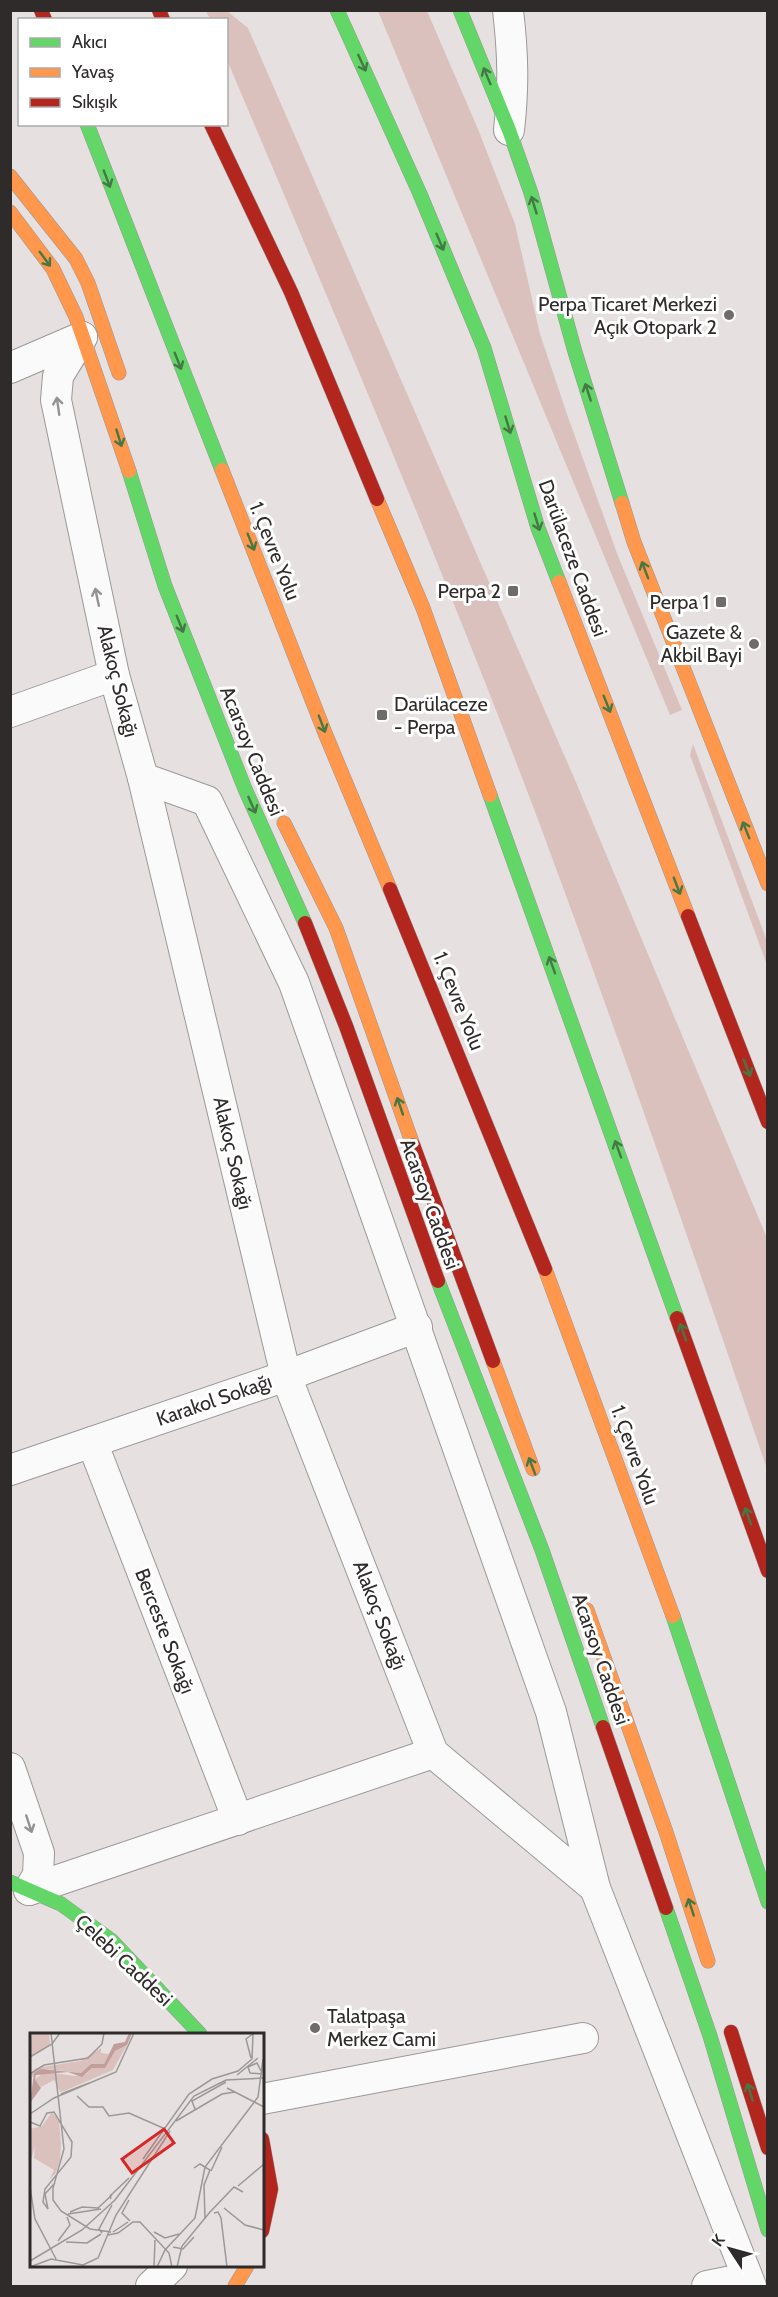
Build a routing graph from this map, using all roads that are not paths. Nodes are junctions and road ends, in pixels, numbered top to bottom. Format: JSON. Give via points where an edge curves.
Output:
{"nodes":[{"id":1,"x":337,"y":10,"type":"edge"},
{"id":2,"x":460,"y":10,"type":"edge"},
{"id":3,"x":508,"y":10,"type":"edge"},
{"id":4,"x":88,"y":126,"type":"edge"},
{"id":5,"x":213,"y":126,"type":"edge"},
{"id":6,"x":509,"y":130,"type":"junction"},
{"id":7,"x":10,"y":176,"type":"edge"},
{"id":8,"x":10,"y":212,"type":"edge"},
{"id":9,"x":93,"y":332,"type":"junction"},
{"id":10,"x":10,"y":368,"type":"edge"},
{"id":11,"x":122,"y":384,"type":"dead end"},
{"id":12,"x":114,"y":675,"type":"junction"},
{"id":13,"x":10,"y":712,"type":"edge"},
{"id":14,"x":143,"y":778,"type":"junction"},
{"id":15,"x":280,"y":813,"type":"dead end"},
{"id":16,"x":768,"y":884,"type":"edge"},
{"id":17,"x":766,"y":1116,"type":"edge"},
{"id":18,"x":417,"y":1327,"type":"junction"},
{"id":19,"x":286,"y":1376,"type":"junction"},
{"id":20,"x":92,"y":1442,"type":"junction"},
{"id":21,"x":10,"y":1470,"type":"edge"},
{"id":22,"x":537,"y":1478,"type":"dead end"},
{"id":23,"x":768,"y":1571,"type":"edge"},
{"id":24,"x":582,"y":1599,"type":"dead end"},
{"id":25,"x":433,"y":1753,"type":"junction"},
{"id":26,"x":10,"y":1768,"type":"edge"},
{"id":27,"x":238,"y":1820,"type":"junction"},
{"id":28,"x":595,"y":1888,"type":"junction"},
{"id":29,"x":22,"y":1891,"type":"edge"},
{"id":30,"x":768,"y":1902,"type":"edge"},
{"id":31,"x":713,"y":1975,"type":"dead end"},
{"id":32,"x":727,"y":2019,"type":"dead end"},
{"id":33,"x":199,"y":2033,"type":"edge"},
{"id":34,"x":583,"y":2038,"type":"dead end"},
{"id":35,"x":264,"y":2099,"type":"edge"},
{"id":36,"x":768,"y":2148,"type":"edge"},
{"id":37,"x":264,"y":2160,"type":"edge"},
{"id":38,"x":266,"y":2182,"type":"edge"},
{"id":39,"x":264,"y":2222,"type":"edge"},
{"id":40,"x":768,"y":2230,"type":"edge"},
{"id":41,"x":170,"y":2267,"type":"edge"},
{"id":42,"x":246,"y":2267,"type":"edge"},
{"id":43,"x":749,"y":2282,"type":"edge"},
{"id":44,"x":151,"y":2286,"type":"edge"},
{"id":45,"x":235,"y":2286,"type":"edge"},
{"id":46,"x":707,"y":2286,"type":"edge"}],
"edges":[{"from":1,"to":17,"type":"main road","name":"Darülaceze Caddesi","one_way":true,"via":[[484,348],[538,528]]},
{"from":6,"to":2,"type":"main road","one_way":true},
{"from":3,"to":6,"type":"street","via":[[514,76]]},
{"from":4,"to":30,"type":"main road","name":"1. Çevre Yolu","one_way":true,"via":[[325,733],[518,1197],[662,1588]]},
{"from":23,"to":5,"type":"main road","one_way":true,"via":[[423,608],[291,292]]},
{"from":16,"to":6,"type":"main road","one_way":true,"via":[[634,542],[575,352],[544,234]]},
{"from":7,"to":9,"type":"main road","name":"Acarsoy Caddesi","via":[[76,259]]},
{"from":8,"to":9,"type":"main road","name":"Acarsoy Caddesi","one_way":true,"via":[[53,269],[76,316]]},
{"from":9,"to":10,"type":"street"},
{"from":9,"to":11,"type":"main road","name":"Acarsoy Caddesi"},
{"from":12,"to":9,"type":"street","name":"Alakoç Sokağı","one_way":true,"via":[[56,400],[58,376]]},
{"from":9,"to":40,"type":"main road","name":"Acarsoy Caddesi","one_way":true,"via":[[111,412],[165,586],[245,789],[320,957],[449,1313],[542,1550],[702,2015]]},
{"from":12,"to":13,"type":"street"},
{"from":12,"to":14,"type":"street","name":"Alakoç Sokağı"},
{"from":14,"to":18,"type":"street","via":[[207,801],[294,983]]},
{"from":14,"to":19,"type":"street","name":"Alakoç Sokağı"},
{"from":22,"to":15,"type":"main road","name":"Acarsoy Caddesi","one_way":true,"via":[[336,928]]},
{"from":18,"to":19,"type":"street","name":"Karakol Sokağı"},
{"from":18,"to":28,"type":"street","via":[[551,1712]]},
{"from":19,"to":20,"type":"street","name":"Karakol Sokağı"},
{"from":19,"to":25,"type":"street","name":"Alakoç Sokağı"},
{"from":20,"to":21,"type":"street","name":"Karakol Sokağı"},
{"from":20,"to":27,"type":"street","name":"Berceste Sokağı"},
{"from":31,"to":24,"type":"main road","name":"Acarsoy Caddesi","one_way":true},
{"from":25,"to":27,"type":"street"},
{"from":25,"to":28,"type":"street","name":"Alakoç Sokağı"},
{"from":26,"to":29,"type":"street","one_way":true,"via":[[39,1853],[38,1875]]},
{"from":27,"to":29,"type":"street"},
{"from":28,"to":43,"type":"street"},
{"from":29,"to":33,"type":"main road","name":"Çelebi Caddesi","via":[[61,1904],[111,1940]]},
{"from":36,"to":32,"type":"main road","one_way":true},
{"from":34,"to":35,"type":"street"},
{"from":37,"to":38,"type":"main road"},
{"from":38,"to":39,"type":"main road","via":[[271,2189]]},
{"from":41,"to":44,"type":"street"},
{"from":42,"to":45,"type":"main road"},
{"from":43,"to":46,"type":"street"}]}
